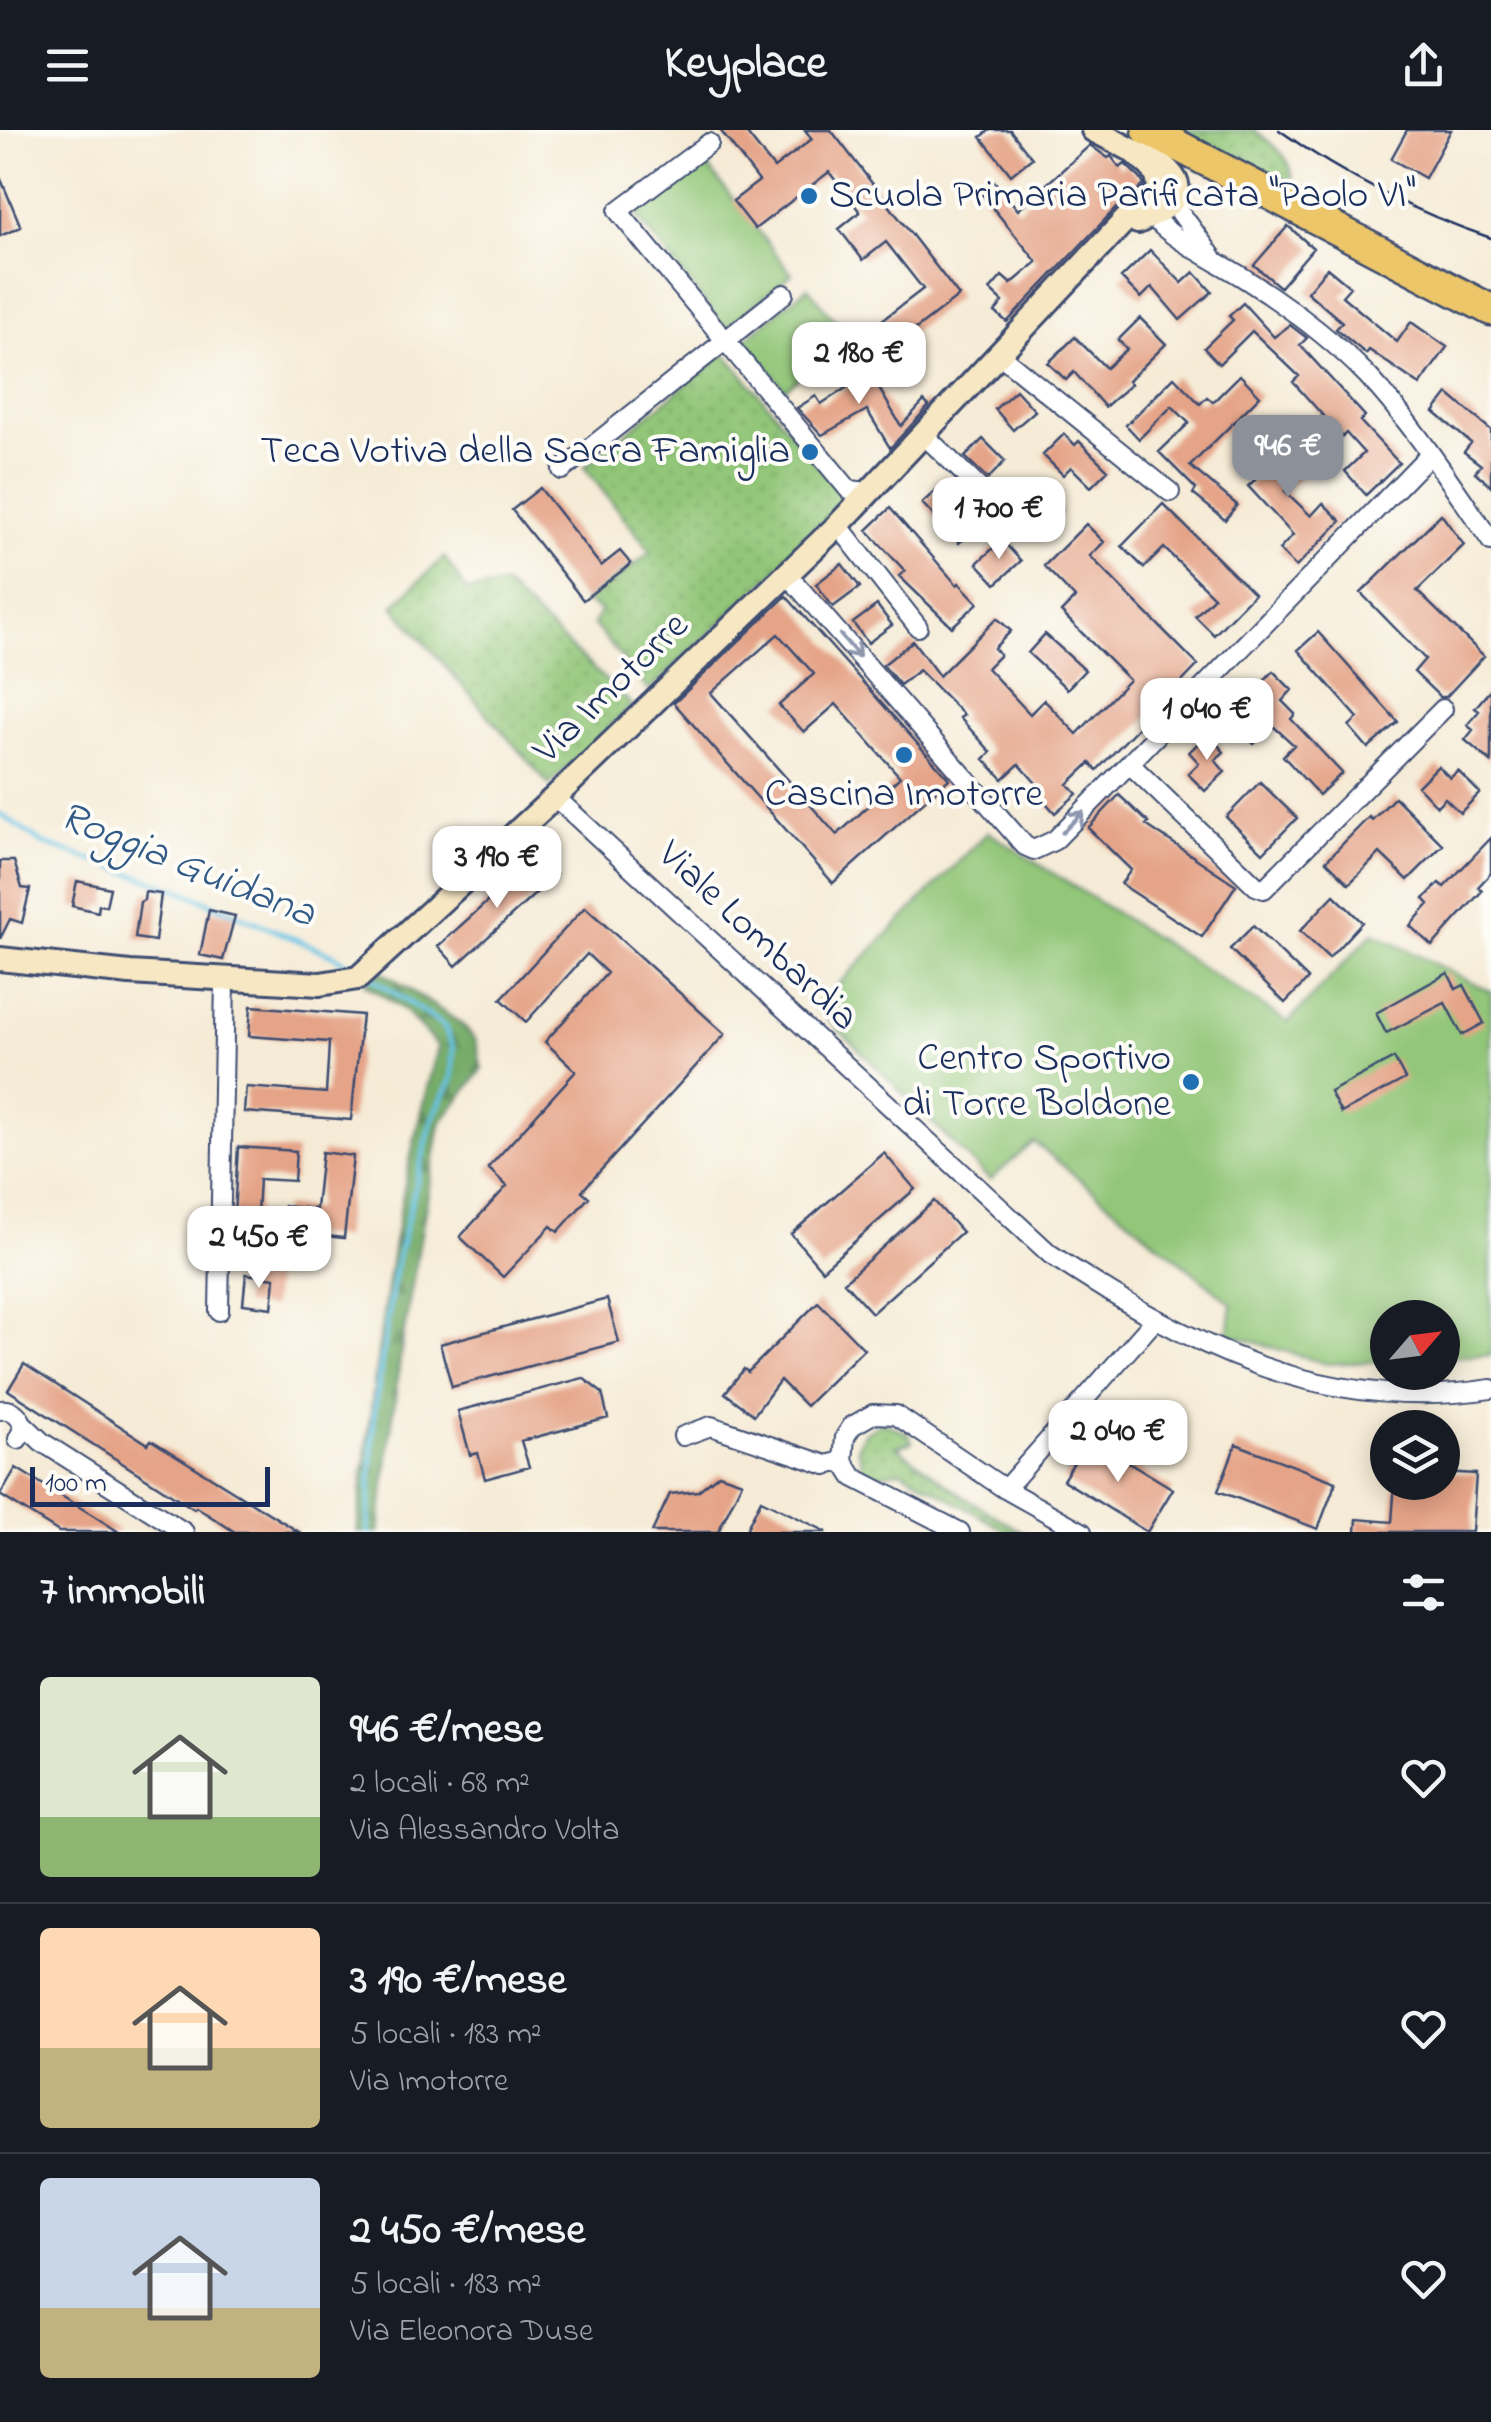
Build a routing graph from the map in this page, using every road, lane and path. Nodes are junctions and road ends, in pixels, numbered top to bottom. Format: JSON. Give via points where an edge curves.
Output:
{"nodes":[{"id":1,"x":1093,"y":130,"type":"edge"},
{"id":2,"x":1139,"y":140,"type":"edge"},
{"id":3,"x":709,"y":144,"type":"dead end"},
{"id":4,"x":1155,"y":208,"type":"junction"},
{"id":5,"x":784,"y":294,"type":"dead end"},
{"id":6,"x":1491,"y":310,"type":"edge"},
{"id":7,"x":726,"y":340,"type":"junction"},
{"id":8,"x":1000,"y":355,"type":"junction"},
{"id":9,"x":925,"y":436,"type":"junction"},
{"id":10,"x":1430,"y":454,"type":"junction"},
{"id":11,"x":562,"y":470,"type":"dead end"},
{"id":12,"x":870,"y":492,"type":"junction"},
{"id":13,"x":1170,"y":492,"type":"dead end"},
{"id":14,"x":1004,"y":512,"type":"dead end"},
{"id":15,"x":838,"y":525,"type":"junction"},
{"id":16,"x":1491,"y":541,"type":"edge"},
{"id":17,"x":786,"y":573,"type":"junction"},
{"id":18,"x":918,"y":627,"type":"dead end"},
{"id":19,"x":1444,"y":709,"type":"dead end"},
{"id":20,"x":1132,"y":762,"type":"junction"},
{"id":21,"x":555,"y":797,"type":"junction"},
{"id":22,"x":0,"y":958,"type":"edge"},
{"id":23,"x":225,"y":978,"type":"junction"},
{"id":24,"x":218,"y":1244,"type":"junction"},
{"id":25,"x":274,"y":1250,"type":"dead end"},
{"id":26,"x":219,"y":1311,"type":"dead end"},
{"id":27,"x":1154,"y":1321,"type":"junction"},
{"id":28,"x":1491,"y":1389,"type":"edge"},
{"id":29,"x":0,"y":1410,"type":"edge"},
{"id":30,"x":13,"y":1435,"type":"edge"},
{"id":31,"x":682,"y":1436,"type":"dead end"},
{"id":32,"x":844,"y":1461,"type":"junction"},
{"id":33,"x":1005,"y":1489,"type":"junction"},
{"id":34,"x":184,"y":1532,"type":"edge"},
{"id":35,"x":960,"y":1532,"type":"edge"},
{"id":36,"x":1082,"y":1532,"type":"edge"}],
"edges":[{"from":1,"to":2,"type":"street"},
{"from":2,"to":4,"type":"street","via":[[1160,180]]},
{"from":2,"to":6,"type":"highway"},
{"from":3,"to":7,"type":"street","via":[[618,211]]},
{"from":4,"to":8,"type":"street","name":"Via Imotorre","via":[[1113,235]]},
{"from":4,"to":10,"type":"street","via":[[1179,239],[1289,309],[1342,353]]},
{"from":5,"to":7,"type":"street"},
{"from":7,"to":11,"type":"street"},
{"from":7,"to":12,"type":"street","via":[[849,490]]},
{"from":8,"to":9,"type":"street","name":"Via Imotorre"},
{"from":8,"to":13,"type":"street"},
{"from":9,"to":12,"type":"street","name":"Via Imotorre"},
{"from":9,"to":14,"type":"street"},
{"from":10,"to":16,"type":"street"},
{"from":10,"to":20,"type":"street"},
{"from":12,"to":15,"type":"street","name":"Via Imotorre"},
{"from":15,"to":17,"type":"street","name":"Via Imotorre"},
{"from":15,"to":18,"type":"street"},
{"from":17,"to":20,"type":"street","one_way":true,"via":[[1025,846],[1034,850],[1056,840]]},
{"from":17,"to":21,"type":"street","name":"Via Imotorre"},
{"from":19,"to":20,"type":"street","via":[[1264,889]]},
{"from":21,"to":23,"type":"street","name":"Via Imotorre","via":[[358,978],[320,984]]},
{"from":21,"to":27,"type":"street","name":"Viale Lombardia","via":[[1050,1254]]},
{"from":22,"to":23,"type":"street","name":"Via Imotorre"},
{"from":23,"to":24,"type":"street"},
{"from":24,"to":25,"type":"street"},
{"from":24,"to":26,"type":"street"},
{"from":27,"to":28,"type":"street","name":"Viale Lombardia","via":[[1268,1370],[1334,1388]]},
{"from":27,"to":33,"type":"street"},
{"from":29,"to":30,"type":"street","via":[[13,1411]]},
{"from":30,"to":34,"type":"street","via":[[42,1442]]},
{"from":31,"to":32,"type":"street","via":[[712,1426],[826,1465]]},
{"from":32,"to":33,"type":"street","via":[[852,1426],[873,1414],[896,1414]]},
{"from":32,"to":35,"type":"street","via":[[853,1477]]},
{"from":33,"to":36,"type":"street"}]}
